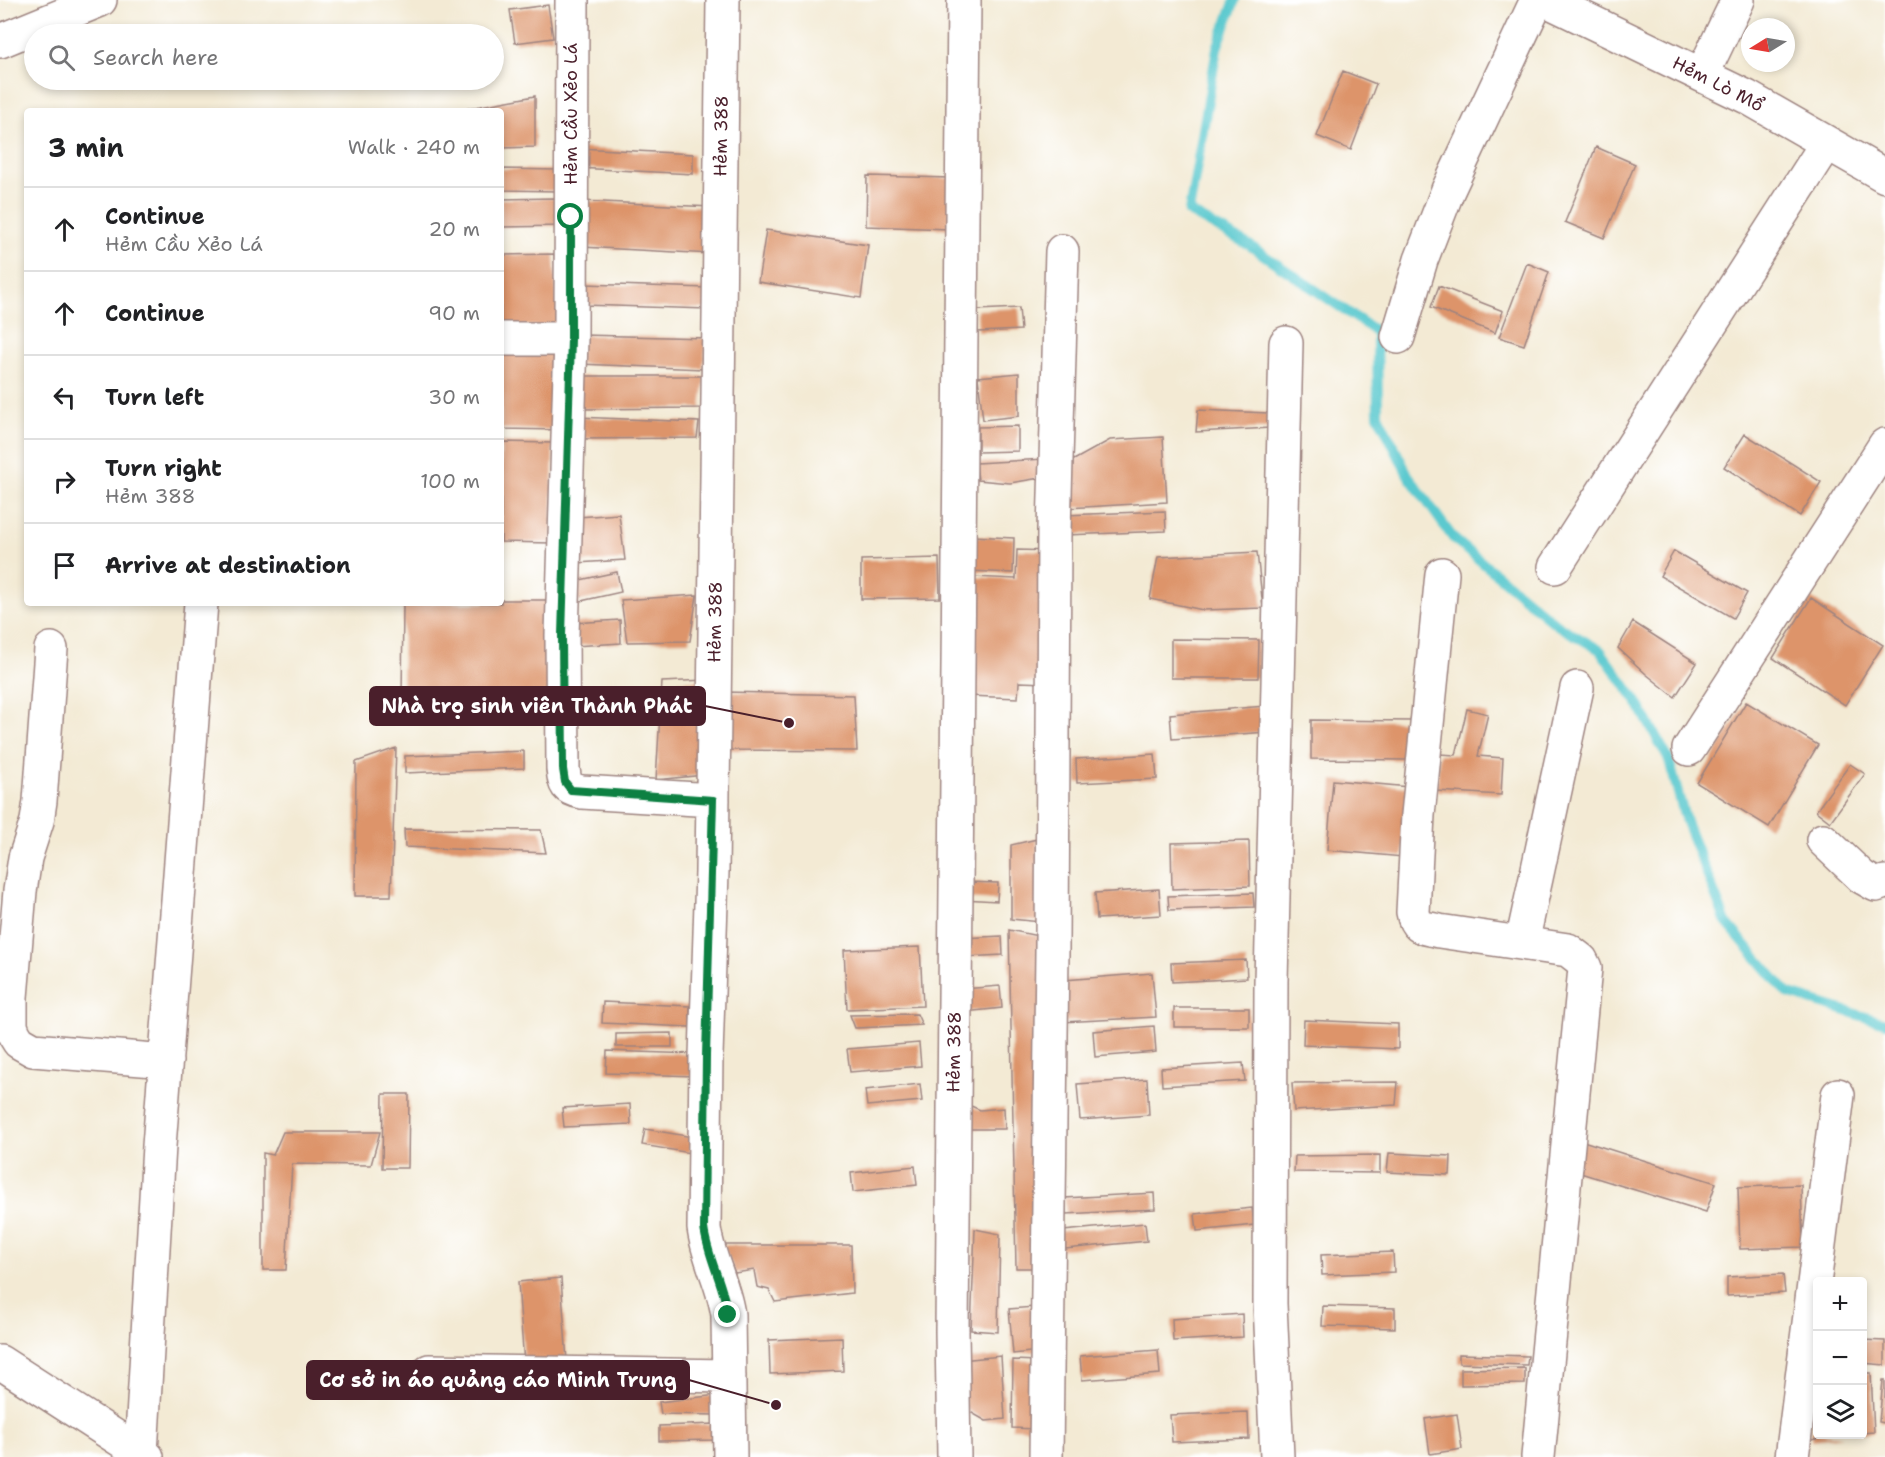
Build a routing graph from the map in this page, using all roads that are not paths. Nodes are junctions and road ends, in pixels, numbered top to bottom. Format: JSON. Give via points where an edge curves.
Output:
{"nodes":[{"id":1,"x":99,"y":0,"type":"edge"},
{"id":2,"x":572,"y":0,"type":"edge"},
{"id":3,"x":723,"y":0,"type":"edge"},
{"id":4,"x":964,"y":0,"type":"edge"},
{"id":5,"x":1537,"y":0,"type":"edge"},
{"id":6,"x":1546,"y":0,"type":"edge"},
{"id":7,"x":1738,"y":0,"type":"edge"},
{"id":8,"x":41,"y":24,"type":"edge"},
{"id":9,"x":24,"y":31,"type":"edge"},
{"id":10,"x":0,"y":41,"type":"edge"},
{"id":11,"x":1702,"y":75,"type":"junction"},
{"id":12,"x":1827,"y":143,"type":"junction"},
{"id":13,"x":1885,"y":176,"type":"edge"},
{"id":14,"x":1062,"y":250,"type":"dead end"},
{"id":15,"x":1398,"y":337,"type":"dead end"},
{"id":16,"x":504,"y":339,"type":"edge"},
{"id":17,"x":571,"y":339,"type":"junction"},
{"id":18,"x":1286,"y":343,"type":"dead end"},
{"id":19,"x":1885,"y":445,"type":"edge"},
{"id":20,"x":1555,"y":567,"type":"dead end"},
{"id":21,"x":1442,"y":574,"type":"dead end"},
{"id":22,"x":201,"y":606,"type":"edge"},
{"id":23,"x":51,"y":649,"type":"dead end"},
{"id":24,"x":1577,"y":688,"type":"dead end"},
{"id":25,"x":1689,"y":749,"type":"dead end"},
{"id":26,"x":713,"y":800,"type":"junction"},
{"id":27,"x":1823,"y":840,"type":"dead end"},
{"id":28,"x":1885,"y":882,"type":"edge"},
{"id":29,"x":1522,"y":943,"type":"junction"},
{"id":30,"x":166,"y":1061,"type":"junction"},
{"id":31,"x":1838,"y":1095,"type":"dead end"},
{"id":32,"x":0,"y":1362,"type":"edge"},
{"id":33,"x":429,"y":1371,"type":"dead end"},
{"id":34,"x":729,"y":1376,"type":"junction"},
{"id":35,"x":144,"y":1455,"type":"edge"},
{"id":36,"x":730,"y":1457,"type":"edge"},
{"id":37,"x":954,"y":1457,"type":"edge"},
{"id":38,"x":1046,"y":1457,"type":"edge"},
{"id":39,"x":1277,"y":1457,"type":"edge"},
{"id":40,"x":1538,"y":1457,"type":"edge"},
{"id":41,"x":1792,"y":1457,"type":"edge"}],
"edges":[{"from":1,"to":8,"type":"street"},
{"from":2,"to":17,"type":"street","name":"Hẻm Cầu Xẻo Lá"},
{"from":3,"to":26,"type":"street","name":"Hẻm 388"},
{"from":4,"to":37,"type":"street","name":"Hẻm 388","via":[[951,1331]]},
{"from":5,"to":15,"type":"street","via":[[1448,190],[1421,260]]},
{"from":6,"to":11,"type":"street","name":"Hẻm Lò Mổ"},
{"from":7,"to":11,"type":"street"},
{"from":9,"to":10,"type":"street"},
{"from":11,"to":12,"type":"street","name":"Hẻm Lò Mổ"},
{"from":12,"to":13,"type":"street","name":"Hẻm Lò Mổ"},
{"from":12,"to":20,"type":"street"},
{"from":14,"to":38,"type":"street","via":[[1054,530]]},
{"from":16,"to":17,"type":"street"},
{"from":17,"to":26,"type":"street","name":"Hẻm Cầu Xẻo Lá","via":[[562,635],[565,782],[571,790],[582,792]]},
{"from":18,"to":39,"type":"street","via":[[1271,994],[1270,1304]]},
{"from":19,"to":25,"type":"street"},
{"from":21,"to":29,"type":"street","via":[[1419,815],[1415,922],[1439,931]]},
{"from":22,"to":30,"type":"street"},
{"from":23,"to":30,"type":"street","via":[[40,801],[20,891],[11,1026],[19,1042],[33,1050]]},
{"from":24,"to":29,"type":"street"},
{"from":26,"to":34,"type":"street","name":"Hẻm 388","via":[[704,1228],[707,1249],[726,1298]]},
{"from":27,"to":28,"type":"street","via":[[1862,877],[1876,885]]},
{"from":29,"to":40,"type":"street","via":[[1568,950],[1585,968]]},
{"from":30,"to":35,"type":"street"},
{"from":31,"to":41,"type":"street"},
{"from":32,"to":35,"type":"street"},
{"from":33,"to":34,"type":"street"},
{"from":34,"to":36,"type":"street","name":"Hẻm 388"}]}
